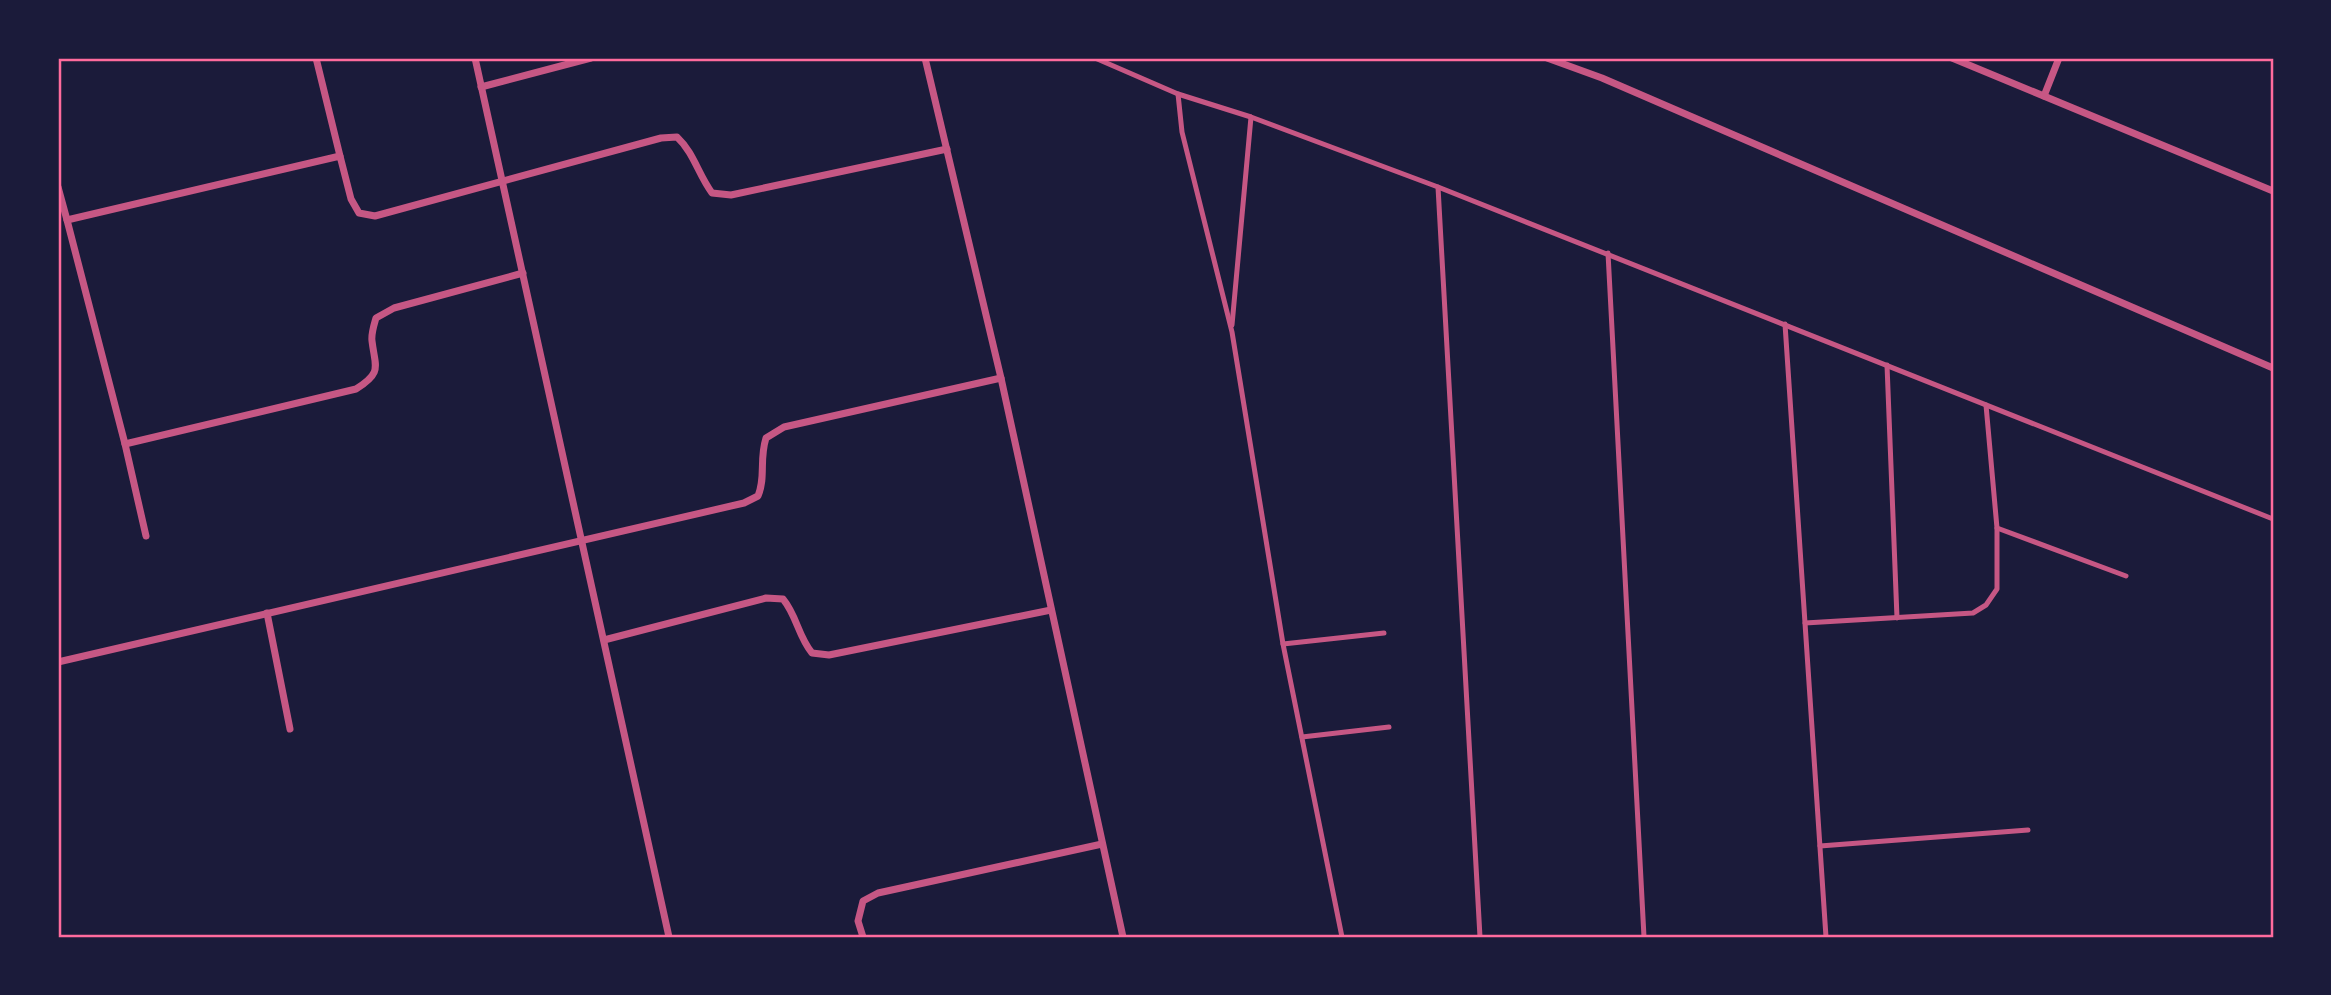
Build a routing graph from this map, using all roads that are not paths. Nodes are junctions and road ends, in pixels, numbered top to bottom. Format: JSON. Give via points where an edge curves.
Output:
{"nodes":[{"id":1,"x":316,"y":58,"type":"edge"},
{"id":2,"x":475,"y":58,"type":"edge"},
{"id":3,"x":591,"y":58,"type":"edge"},
{"id":4,"x":925,"y":58,"type":"edge"},
{"id":5,"x":1095,"y":58,"type":"edge"},
{"id":6,"x":1547,"y":58,"type":"edge"},
{"id":7,"x":1952,"y":58,"type":"edge"},
{"id":8,"x":2059,"y":58,"type":"edge"},
{"id":9,"x":481,"y":87,"type":"junction"},
{"id":10,"x":1178,"y":94,"type":"junction"},
{"id":11,"x":2044,"y":96,"type":"junction"},
{"id":12,"x":1251,"y":117,"type":"junction"},
{"id":13,"x":947,"y":149,"type":"junction"},
{"id":14,"x":340,"y":156,"type":"junction"},
{"id":15,"x":503,"y":183,"type":"junction"},
{"id":16,"x":58,"y":187,"type":"edge"},
{"id":17,"x":1438,"y":187,"type":"junction"},
{"id":18,"x":2273,"y":191,"type":"edge"},
{"id":19,"x":67,"y":220,"type":"junction"},
{"id":20,"x":1608,"y":253,"type":"junction"},
{"id":21,"x":523,"y":273,"type":"junction"},
{"id":22,"x":1785,"y":324,"type":"junction"},
{"id":23,"x":1232,"y":332,"type":"junction"},
{"id":24,"x":1887,"y":365,"type":"junction"},
{"id":25,"x":2273,"y":368,"type":"edge"},
{"id":26,"x":1001,"y":377,"type":"junction"},
{"id":27,"x":1986,"y":405,"type":"junction"},
{"id":28,"x":125,"y":444,"type":"junction"},
{"id":29,"x":2273,"y":519,"type":"edge"},
{"id":30,"x":1997,"y":528,"type":"junction"},
{"id":31,"x":146,"y":536,"type":"dead end"},
{"id":32,"x":583,"y":540,"type":"junction"},
{"id":33,"x":2126,"y":576,"type":"dead end"},
{"id":34,"x":1051,"y":610,"type":"junction"},
{"id":35,"x":267,"y":612,"type":"junction"},
{"id":36,"x":1897,"y":618,"type":"junction"},
{"id":37,"x":1805,"y":623,"type":"junction"},
{"id":38,"x":1384,"y":633,"type":"dead end"},
{"id":39,"x":604,"y":640,"type":"junction"},
{"id":40,"x":1283,"y":644,"type":"junction"},
{"id":41,"x":58,"y":662,"type":"edge"},
{"id":42,"x":1388,"y":727,"type":"dead end"},
{"id":43,"x":290,"y":729,"type":"dead end"},
{"id":44,"x":1302,"y":737,"type":"junction"},
{"id":45,"x":2028,"y":830,"type":"dead end"},
{"id":46,"x":1102,"y":844,"type":"junction"},
{"id":47,"x":1820,"y":846,"type":"junction"},
{"id":48,"x":669,"y":937,"type":"edge"},
{"id":49,"x":863,"y":937,"type":"edge"},
{"id":50,"x":1123,"y":937,"type":"edge"},
{"id":51,"x":1342,"y":937,"type":"edge"},
{"id":52,"x":1480,"y":937,"type":"edge"},
{"id":53,"x":1644,"y":937,"type":"edge"},
{"id":54,"x":1826,"y":937,"type":"edge"}],
"edges":[{"from":1,"to":14,"type":"street"},
{"from":2,"to":9,"type":"street"},
{"from":3,"to":9,"type":"street"},
{"from":4,"to":13,"type":"street"},
{"from":5,"to":10,"type":"lane"},
{"from":6,"to":25,"type":"street"},
{"from":7,"to":11,"type":"street"},
{"from":8,"to":11,"type":"street"},
{"from":9,"to":15,"type":"street"},
{"from":10,"to":12,"type":"lane"},
{"from":10,"to":23,"type":"lane","via":[[1182,132]]},
{"from":11,"to":18,"type":"street"},
{"from":12,"to":17,"type":"lane"},
{"from":12,"to":23,"type":"lane"},
{"from":13,"to":15,"type":"street","via":[[731,195],[712,193],[700,177],[690,148],[677,137],[661,138]]},
{"from":13,"to":26,"type":"street"},
{"from":14,"to":15,"type":"street","via":[[351,199],[359,212],[375,216]]},
{"from":14,"to":19,"type":"street"},
{"from":15,"to":21,"type":"street"},
{"from":16,"to":19,"type":"street"},
{"from":17,"to":20,"type":"lane"},
{"from":17,"to":52,"type":"lane"},
{"from":19,"to":28,"type":"street"},
{"from":20,"to":22,"type":"lane"},
{"from":20,"to":53,"type":"lane"},
{"from":21,"to":28,"type":"street","via":[[394,307],[376,318],[371,338],[377,363],[372,379],[356,388]]},
{"from":21,"to":32,"type":"street"},
{"from":22,"to":24,"type":"lane"},
{"from":22,"to":37,"type":"lane"},
{"from":23,"to":40,"type":"lane"},
{"from":24,"to":27,"type":"lane"},
{"from":24,"to":36,"type":"lane"},
{"from":26,"to":32,"type":"street","via":[[784,427],[766,438],[760,458],[764,482],[758,496]]},
{"from":26,"to":34,"type":"street"},
{"from":27,"to":29,"type":"lane"},
{"from":27,"to":30,"type":"lane"},
{"from":28,"to":31,"type":"street"},
{"from":30,"to":33,"type":"lane"},
{"from":30,"to":36,"type":"lane","via":[[1997,589],[1986,605],[1973,613]]},
{"from":32,"to":35,"type":"street"},
{"from":32,"to":39,"type":"street"},
{"from":34,"to":39,"type":"street","via":[[829,655],[812,653],[801,640],[794,613],[783,599],[766,598]]},
{"from":34,"to":46,"type":"street"},
{"from":35,"to":41,"type":"street"},
{"from":35,"to":43,"type":"street"},
{"from":36,"to":37,"type":"lane"},
{"from":37,"to":47,"type":"lane"},
{"from":38,"to":40,"type":"lane"},
{"from":39,"to":48,"type":"street"},
{"from":40,"to":44,"type":"lane"},
{"from":42,"to":44,"type":"lane"},
{"from":44,"to":51,"type":"lane"},
{"from":45,"to":47,"type":"lane"},
{"from":46,"to":49,"type":"street","via":[[878,893],[863,901],[859,920]]},
{"from":46,"to":50,"type":"street"},
{"from":47,"to":54,"type":"lane"}]}
